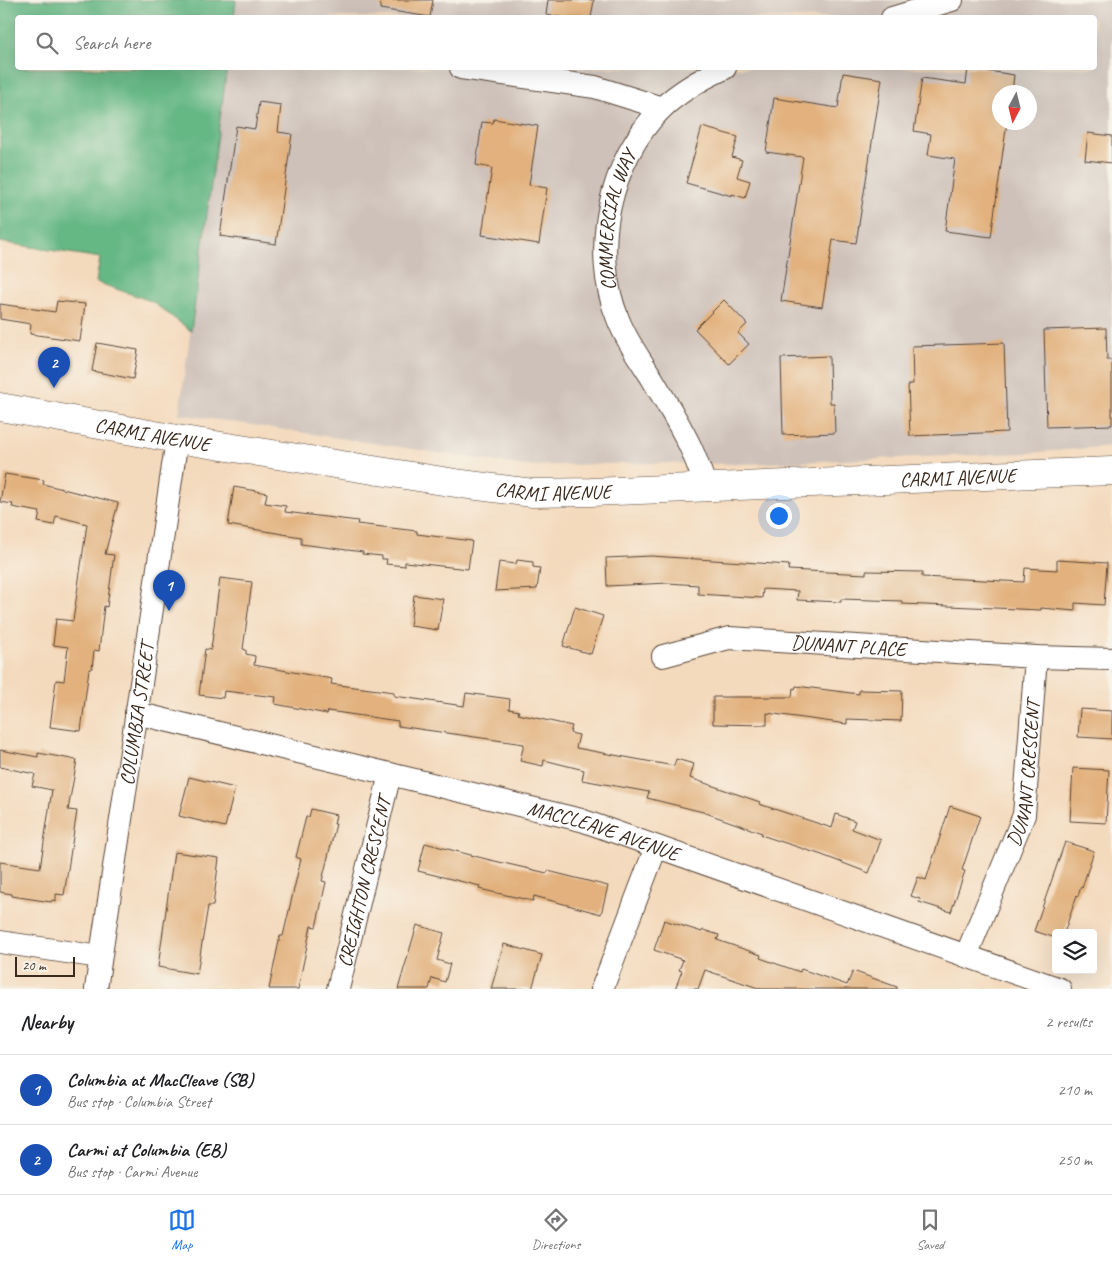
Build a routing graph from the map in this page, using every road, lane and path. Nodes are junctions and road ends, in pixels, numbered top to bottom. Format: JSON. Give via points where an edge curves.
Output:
{"nodes":[{"id":1,"x":952,"y":0,"type":"edge"},
{"id":2,"x":902,"y":15,"type":"edge"},
{"id":3,"x":475,"y":70,"type":"edge"},
{"id":4,"x":721,"y":70,"type":"edge"},
{"id":5,"x":662,"y":108,"type":"junction"},
{"id":6,"x":0,"y":406,"type":"edge"},
{"id":7,"x":177,"y":439,"type":"junction"},
{"id":8,"x":1112,"y":471,"type":"edge"},
{"id":9,"x":706,"y":486,"type":"junction"},
{"id":10,"x":663,"y":656,"type":"dead end"},
{"id":11,"x":1036,"y":657,"type":"junction"},
{"id":12,"x":1112,"y":659,"type":"edge"},
{"id":13,"x":136,"y":713,"type":"junction"},
{"id":14,"x":390,"y":774,"type":"junction"},
{"id":15,"x":656,"y":847,"type":"junction"},
{"id":16,"x":0,"y":942,"type":"edge"},
{"id":17,"x":966,"y":956,"type":"junction"},
{"id":18,"x":100,"y":957,"type":"junction"},
{"id":19,"x":96,"y":989,"type":"edge"},
{"id":20,"x":338,"y":989,"type":"edge"},
{"id":21,"x":602,"y":989,"type":"edge"},
{"id":22,"x":1060,"y":989,"type":"edge"}],
"edges":[{"from":1,"to":2,"type":"street"},
{"from":3,"to":5,"type":"street","via":[[595,87]]},
{"from":4,"to":5,"type":"street","name":"COMMERCIAL WAY","via":[[695,83]]},
{"from":5,"to":9,"type":"street","name":"COMMERCIAL WAY","via":[[636,140],[611,202],[606,242],[607,278],[611,300],[630,345],[689,444]]},
{"from":6,"to":7,"type":"street","name":"CARMI AVENUE"},
{"from":7,"to":9,"type":"street","name":"CARMI AVENUE","via":[[533,493]]},
{"from":7,"to":13,"type":"street","name":"COLUMBIA STREET"},
{"from":8,"to":9,"type":"street","name":"CARMI AVENUE"},
{"from":10,"to":11,"type":"street","name":"DUNANT PLACE","via":[[729,638]]},
{"from":11,"to":12,"type":"street"},
{"from":11,"to":17,"type":"street","name":"DUNANT CRESCENT","via":[[1024,815]]},
{"from":13,"to":14,"type":"street","name":"MACCLEAVE AVENUE"},
{"from":13,"to":18,"type":"street","name":"COLUMBIA STREET"},
{"from":14,"to":15,"type":"street","name":"MACCLEAVE AVENUE","via":[[581,820]]},
{"from":14,"to":20,"type":"street","name":"CREIGHTON CRESCENT"},
{"from":15,"to":17,"type":"street","name":"MACCLEAVE AVENUE"},
{"from":15,"to":21,"type":"street"},
{"from":16,"to":18,"type":"street"},
{"from":17,"to":22,"type":"street","name":"MACCLEAVE AVENUE"},
{"from":18,"to":19,"type":"street","name":"COLUMBIA STREET"}]}
